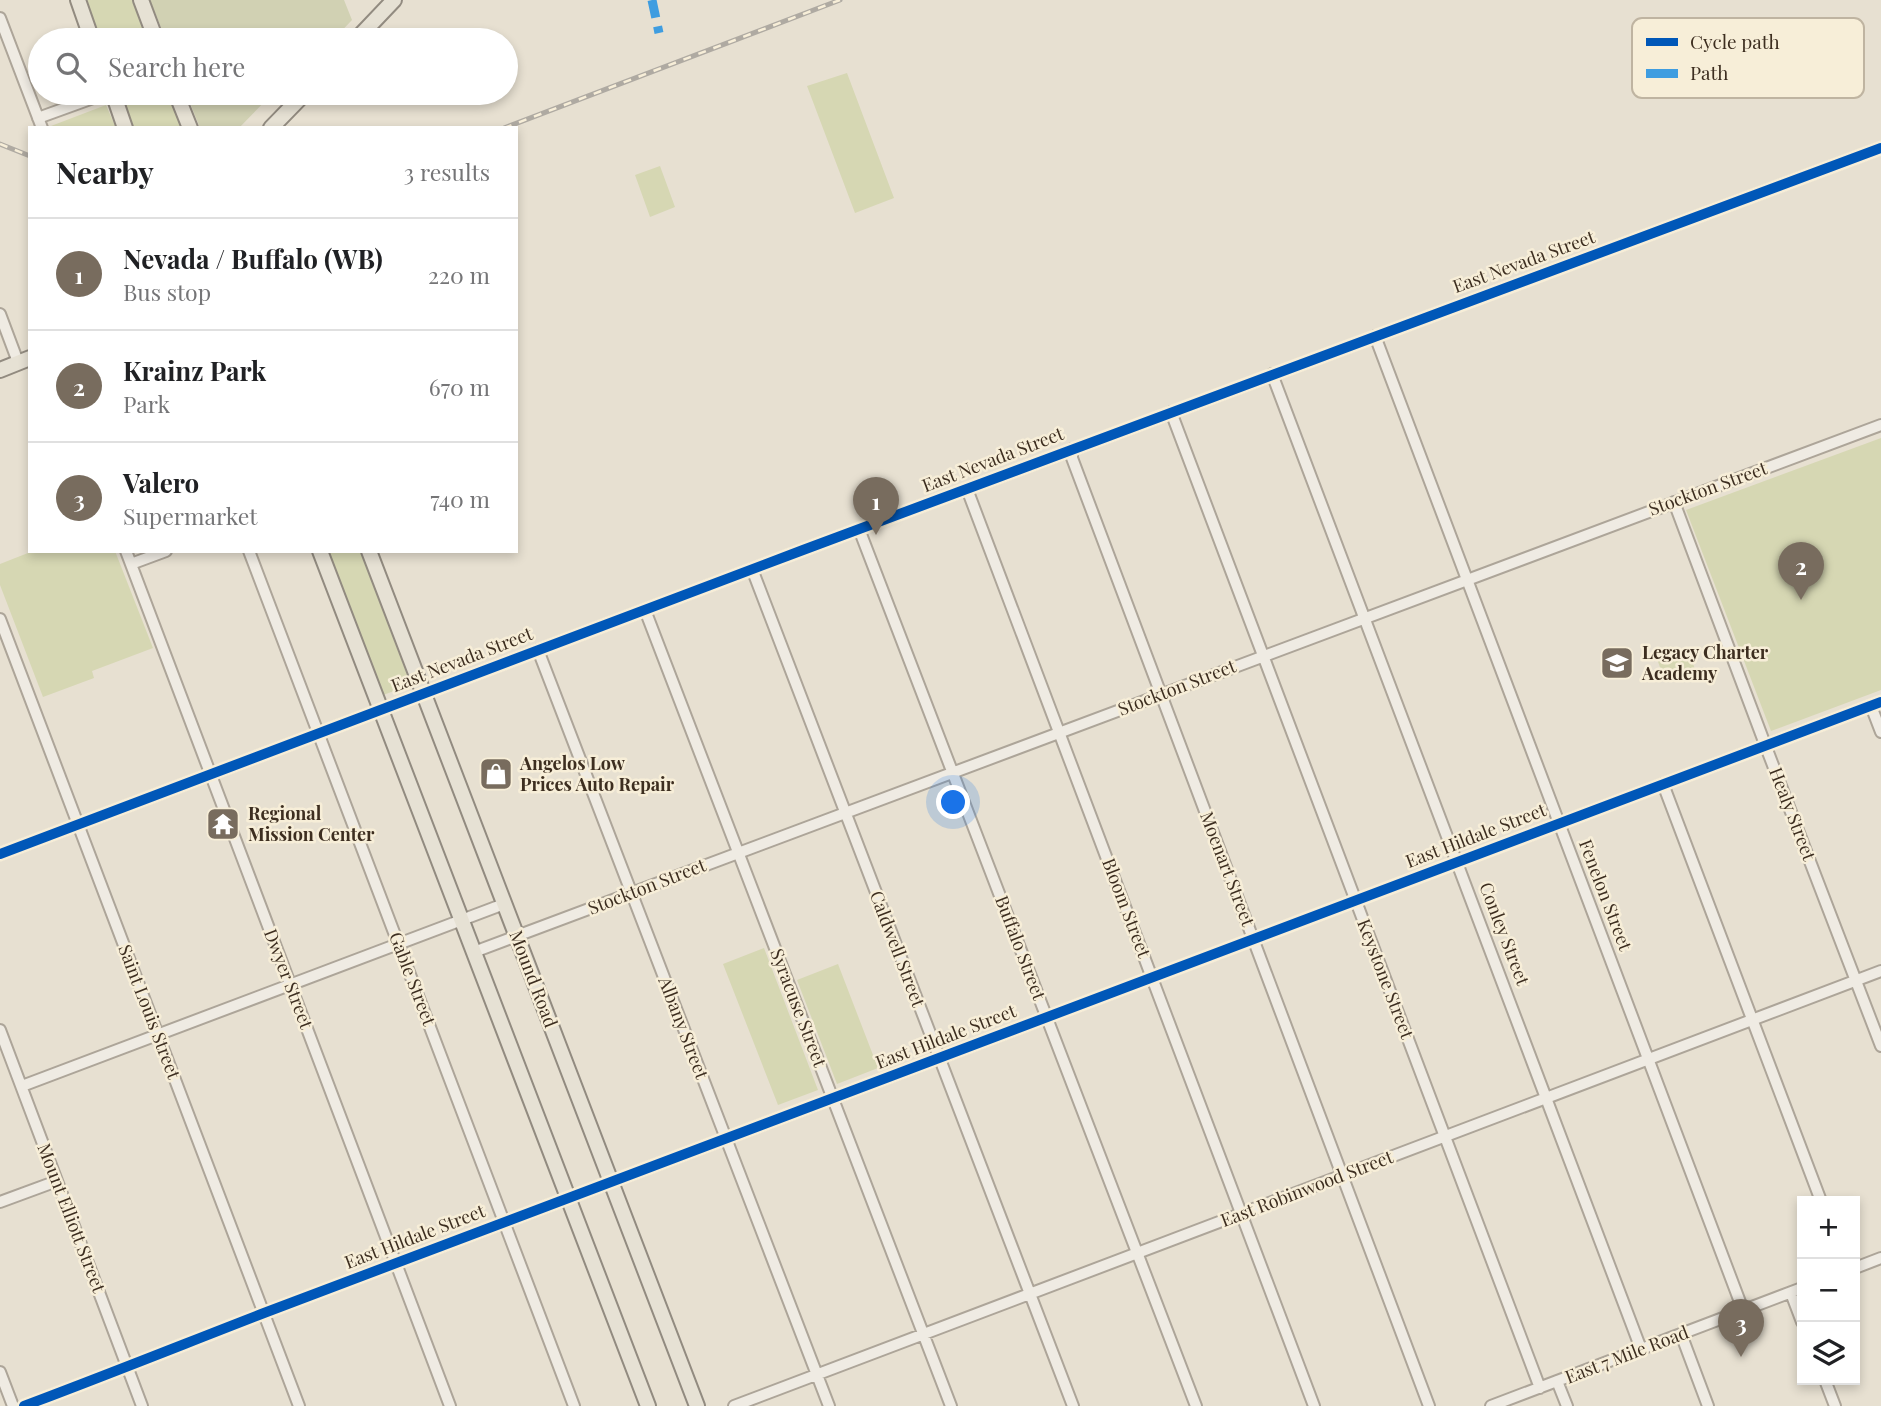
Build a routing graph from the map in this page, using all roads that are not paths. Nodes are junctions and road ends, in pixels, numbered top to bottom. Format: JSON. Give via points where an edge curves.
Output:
{"nodes":[{"id":1,"x":78,"y":0,"type":"edge"},
{"id":2,"x":141,"y":0,"type":"edge"},
{"id":3,"x":394,"y":0,"type":"edge"},
{"id":4,"x":0,"y":18,"type":"edge"},
{"id":5,"x":88,"y":28,"type":"edge"},
{"id":6,"x":152,"y":28,"type":"edge"},
{"id":7,"x":367,"y":28,"type":"edge"},
{"id":8,"x":28,"y":92,"type":"edge"},
{"id":9,"x":33,"y":105,"type":"edge"},
{"id":10,"x":80,"y":105,"type":"edge"},
{"id":11,"x":117,"y":105,"type":"edge"},
{"id":12,"x":181,"y":105,"type":"edge"},
{"id":13,"x":293,"y":105,"type":"edge"},
{"id":14,"x":40,"y":123,"type":"edge"},
{"id":15,"x":124,"y":126,"type":"edge"},
{"id":16,"x":189,"y":126,"type":"edge"},
{"id":17,"x":273,"y":126,"type":"edge"},
{"id":18,"x":1881,"y":148,"type":"edge"},
{"id":19,"x":0,"y":314,"type":"edge"},
{"id":20,"x":1374,"y":335,"type":"junction"},
{"id":21,"x":24,"y":360,"type":"edge"},
{"id":22,"x":0,"y":370,"type":"edge"},
{"id":23,"x":1272,"y":374,"type":"junction"},
{"id":24,"x":1171,"y":412,"type":"junction"},
{"id":25,"x":1881,"y":425,"type":"edge"},
{"id":26,"x":1072,"y":449,"type":"junction"},
{"id":27,"x":967,"y":489,"type":"junction"},
{"id":28,"x":1674,"y":502,"type":"junction"},
{"id":29,"x":859,"y":529,"type":"junction"},
{"id":30,"x":127,"y":553,"type":"edge"},
{"id":31,"x":161,"y":553,"type":"edge"},
{"id":32,"x":250,"y":553,"type":"edge"},
{"id":33,"x":321,"y":553,"type":"edge"},
{"id":34,"x":370,"y":553,"type":"edge"},
{"id":35,"x":131,"y":564,"type":"junction"},
{"id":36,"x":752,"y":569,"type":"junction"},
{"id":37,"x":1467,"y":579,"type":"junction"},
{"id":38,"x":645,"y":610,"type":"junction"},
{"id":39,"x":1365,"y":618,"type":"junction"},
{"id":40,"x":0,"y":619,"type":"edge"},
{"id":41,"x":538,"y":650,"type":"junction"},
{"id":42,"x":1263,"y":656,"type":"junction"},
{"id":43,"x":424,"y":693,"type":"junction"},
{"id":44,"x":1161,"y":694,"type":"junction"},
{"id":45,"x":1876,"y":704,"type":"edge"},
{"id":46,"x":382,"y":709,"type":"junction"},
{"id":47,"x":1881,"y":732,"type":"edge"},
{"id":48,"x":318,"y":733,"type":"junction"},
{"id":49,"x":1059,"y":733,"type":"junction"},
{"id":50,"x":1766,"y":747,"type":"junction"},
{"id":51,"x":952,"y":773,"type":"junction"},
{"id":52,"x":211,"y":774,"type":"junction"},
{"id":53,"x":1663,"y":784,"type":"junction"},
{"id":54,"x":845,"y":813,"type":"junction"},
{"id":55,"x":1559,"y":824,"type":"junction"},
{"id":56,"x":78,"y":825,"type":"junction"},
{"id":57,"x":738,"y":853,"type":"junction"},
{"id":58,"x":0,"y":854,"type":"edge"},
{"id":59,"x":1458,"y":862,"type":"junction"},
{"id":60,"x":631,"y":893,"type":"junction"},
{"id":61,"x":1356,"y":900,"type":"junction"},
{"id":62,"x":504,"y":904,"type":"junction"},
{"id":63,"x":462,"y":919,"type":"junction"},
{"id":64,"x":516,"y":936,"type":"junction"},
{"id":65,"x":1254,"y":939,"type":"junction"},
{"id":66,"x":398,"y":944,"type":"junction"},
{"id":67,"x":474,"y":952,"type":"junction"},
{"id":68,"x":1881,"y":971,"type":"edge"},
{"id":69,"x":1152,"y":978,"type":"junction"},
{"id":70,"x":1856,"y":981,"type":"junction"},
{"id":71,"x":290,"y":985,"type":"junction"},
{"id":72,"x":1047,"y":1017,"type":"junction"},
{"id":73,"x":1752,"y":1020,"type":"junction"},
{"id":74,"x":0,"y":1030,"type":"edge"},
{"id":75,"x":158,"y":1035,"type":"junction"},
{"id":76,"x":1881,"y":1046,"type":"edge"},
{"id":77,"x":940,"y":1058,"type":"junction"},
{"id":78,"x":1648,"y":1059,"type":"junction"},
{"id":79,"x":22,"y":1086,"type":"junction"},
{"id":80,"x":833,"y":1098,"type":"junction"},
{"id":81,"x":1547,"y":1098,"type":"junction"},
{"id":82,"x":1445,"y":1137,"type":"junction"},
{"id":83,"x":725,"y":1138,"type":"junction"},
{"id":84,"x":1343,"y":1175,"type":"junction"},
{"id":85,"x":57,"y":1181,"type":"junction"},
{"id":86,"x":611,"y":1181,"type":"junction"},
{"id":87,"x":1819,"y":1196,"type":"edge"},
{"id":88,"x":568,"y":1198,"type":"junction"},
{"id":89,"x":0,"y":1202,"type":"edge"},
{"id":90,"x":1241,"y":1214,"type":"junction"},
{"id":91,"x":504,"y":1222,"type":"junction"},
{"id":92,"x":1138,"y":1253,"type":"junction"},
{"id":93,"x":1881,"y":1258,"type":"edge"},
{"id":94,"x":396,"y":1263,"type":"junction"},
{"id":95,"x":1860,"y":1266,"type":"edge"},
{"id":96,"x":1797,"y":1290,"type":"edge"},
{"id":97,"x":1791,"y":1293,"type":"junction"},
{"id":98,"x":1030,"y":1294,"type":"junction"},
{"id":99,"x":1797,"y":1309,"type":"edge"},
{"id":100,"x":1743,"y":1310,"type":"junction"},
{"id":101,"x":264,"y":1313,"type":"junction"},
{"id":102,"x":923,"y":1334,"type":"junction"},
{"id":103,"x":1681,"y":1334,"type":"junction"},
{"id":104,"x":1642,"y":1349,"type":"junction"},
{"id":105,"x":127,"y":1367,"type":"junction"},
{"id":106,"x":0,"y":1372,"type":"edge"},
{"id":107,"x":816,"y":1374,"type":"junction"},
{"id":108,"x":1557,"y":1381,"type":"junction"},
{"id":109,"x":1827,"y":1385,"type":"edge"},
{"id":110,"x":1540,"y":1388,"type":"junction"},
{"id":111,"x":13,"y":1406,"type":"edge"},
{"id":112,"x":24,"y":1406,"type":"edge"},
{"id":113,"x":142,"y":1406,"type":"edge"},
{"id":114,"x":299,"y":1406,"type":"edge"},
{"id":115,"x":450,"y":1406,"type":"edge"},
{"id":116,"x":574,"y":1406,"type":"edge"},
{"id":117,"x":648,"y":1406,"type":"edge"},
{"id":118,"x":697,"y":1406,"type":"edge"},
{"id":119,"x":734,"y":1406,"type":"edge"},
{"id":120,"x":829,"y":1406,"type":"edge"},
{"id":121,"x":951,"y":1406,"type":"edge"},
{"id":122,"x":1073,"y":1406,"type":"edge"},
{"id":123,"x":1196,"y":1406,"type":"edge"},
{"id":124,"x":1314,"y":1406,"type":"edge"},
{"id":125,"x":1429,"y":1406,"type":"edge"},
{"id":126,"x":1491,"y":1406,"type":"edge"},
{"id":127,"x":1567,"y":1406,"type":"edge"},
{"id":128,"x":1708,"y":1406,"type":"edge"},
{"id":129,"x":1835,"y":1406,"type":"edge"}],
"edges":[{"from":1,"to":5,"type":"main road"},
{"from":2,"to":6,"type":"main road"},
{"from":3,"to":7,"type":"main road"},
{"from":4,"to":8,"type":"street"},
{"from":9,"to":14,"type":"street"},
{"from":10,"to":14,"type":"street"},
{"from":11,"to":15,"type":"main road"},
{"from":12,"to":16,"type":"main road"},
{"from":13,"to":17,"type":"main road"},
{"from":18,"to":20,"type":"street","name":"East Nevada Street"},
{"from":19,"to":21,"type":"street"},
{"from":20,"to":23,"type":"street","name":"East Nevada Street"},
{"from":20,"to":37,"type":"street","name":"Fenelon Street"},
{"from":21,"to":22,"type":"main road"},
{"from":23,"to":24,"type":"street","name":"East Nevada Street"},
{"from":23,"to":39,"type":"street","name":"Conley Street"},
{"from":24,"to":26,"type":"street","name":"East Nevada Street"},
{"from":24,"to":42,"type":"street","name":"Keystone Street"},
{"from":25,"to":28,"type":"street","name":"Stockton Street"},
{"from":26,"to":27,"type":"street","name":"East Nevada Street"},
{"from":26,"to":44,"type":"street","name":"Moenart Street"},
{"from":27,"to":29,"type":"street","name":"East Nevada Street"},
{"from":27,"to":49,"type":"street","name":"Bloom Street"},
{"from":28,"to":37,"type":"street","name":"Stockton Street"},
{"from":28,"to":50,"type":"street","name":"Healy Street"},
{"from":29,"to":36,"type":"street","name":"East Nevada Street"},
{"from":29,"to":51,"type":"street","name":"Buffalo Street"},
{"from":30,"to":35,"type":"street","name":"Dwyer Street"},
{"from":31,"to":35,"type":"street"},
{"from":32,"to":48,"type":"street","name":"Gable Street"},
{"from":33,"to":46,"type":"main road"},
{"from":34,"to":43,"type":"main road","name":"Mound Road"},
{"from":35,"to":52,"type":"street","name":"Dwyer Street"},
{"from":36,"to":38,"type":"street","name":"East Nevada Street"},
{"from":36,"to":54,"type":"street","name":"Caldwell Street"},
{"from":37,"to":39,"type":"street","name":"Stockton Street"},
{"from":37,"to":55,"type":"street","name":"Fenelon Street"},
{"from":38,"to":41,"type":"street","name":"East Nevada Street"},
{"from":38,"to":57,"type":"street","name":"Syracuse Street"},
{"from":39,"to":42,"type":"street","name":"Stockton Street"},
{"from":39,"to":59,"type":"street","name":"Conley Street"},
{"from":40,"to":56,"type":"street","name":"Saint Louis Street"},
{"from":41,"to":43,"type":"street","name":"East Nevada Street"},
{"from":41,"to":60,"type":"street","name":"Albany Street"},
{"from":42,"to":44,"type":"street","name":"Stockton Street"},
{"from":42,"to":61,"type":"street","name":"Keystone Street"},
{"from":43,"to":46,"type":"street","name":"East Nevada Street"},
{"from":43,"to":62,"type":"main road","name":"Mound Road"},
{"from":44,"to":49,"type":"street","name":"Stockton Street"},
{"from":44,"to":65,"type":"street","name":"Moenart Street"},
{"from":45,"to":47,"type":"street"},
{"from":45,"to":50,"type":"street","name":"East Hildale Street"},
{"from":46,"to":48,"type":"street","name":"East Nevada Street"},
{"from":46,"to":63,"type":"main road"},
{"from":48,"to":52,"type":"street","name":"East Nevada Street"},
{"from":48,"to":66,"type":"street","name":"Gable Street"},
{"from":49,"to":51,"type":"street","name":"Stockton Street"},
{"from":49,"to":69,"type":"street","name":"Bloom Street"},
{"from":50,"to":53,"type":"street","name":"East Hildale Street"},
{"from":50,"to":70,"type":"street","name":"Healy Street"},
{"from":51,"to":54,"type":"street","name":"Stockton Street"},
{"from":51,"to":72,"type":"street","name":"Buffalo Street"},
{"from":52,"to":56,"type":"street","name":"East Nevada Street"},
{"from":52,"to":71,"type":"street","name":"Dwyer Street"},
{"from":53,"to":55,"type":"street","name":"East Hildale Street"},
{"from":53,"to":73,"type":"street"},
{"from":54,"to":57,"type":"street","name":"Stockton Street"},
{"from":54,"to":77,"type":"street","name":"Caldwell Street"},
{"from":55,"to":59,"type":"street","name":"East Hildale Street"},
{"from":55,"to":78,"type":"street","name":"Fenelon Street"},
{"from":56,"to":58,"type":"street","name":"East Nevada Street"},
{"from":56,"to":75,"type":"street","name":"Saint Louis Street"},
{"from":57,"to":60,"type":"street","name":"Stockton Street"},
{"from":57,"to":80,"type":"street","name":"Syracuse Street"},
{"from":59,"to":61,"type":"street","name":"East Hildale Street"},
{"from":59,"to":81,"type":"street","name":"Conley Street"},
{"from":60,"to":64,"type":"street","name":"Stockton Street"},
{"from":60,"to":83,"type":"street","name":"Albany Street"},
{"from":61,"to":65,"type":"street","name":"East Hildale Street"},
{"from":61,"to":82,"type":"street","name":"Keystone Street"},
{"from":62,"to":63,"type":"street"},
{"from":62,"to":64,"type":"main road","name":"Mound Road"},
{"from":63,"to":66,"type":"street"},
{"from":63,"to":67,"type":"main road"},
{"from":64,"to":67,"type":"street","name":"Stockton Street"},
{"from":64,"to":86,"type":"main road","name":"Mound Road"},
{"from":65,"to":69,"type":"street","name":"East Hildale Street"},
{"from":65,"to":84,"type":"street","name":"Moenart Street"},
{"from":66,"to":71,"type":"street"},
{"from":66,"to":91,"type":"street","name":"Gable Street"},
{"from":67,"to":88,"type":"main road"},
{"from":68,"to":70,"type":"street","name":"East Robinwood Street"},
{"from":69,"to":72,"type":"street","name":"East Hildale Street"},
{"from":69,"to":90,"type":"street","name":"Bloom Street"},
{"from":70,"to":73,"type":"street","name":"East Robinwood Street"},
{"from":70,"to":76,"type":"street","name":"Healy Street"},
{"from":71,"to":75,"type":"street"},
{"from":71,"to":94,"type":"street","name":"Dwyer Street"},
{"from":72,"to":77,"type":"street","name":"East Hildale Street"},
{"from":72,"to":92,"type":"street","name":"Buffalo Street"},
{"from":73,"to":78,"type":"street","name":"East Robinwood Street"},
{"from":73,"to":87,"type":"street"},
{"from":74,"to":79,"type":"street","name":"Mount Elliott Street"},
{"from":75,"to":79,"type":"street"},
{"from":75,"to":101,"type":"street","name":"Saint Louis Street"},
{"from":77,"to":80,"type":"street","name":"East Hildale Street"},
{"from":77,"to":98,"type":"street","name":"Caldwell Street"},
{"from":78,"to":81,"type":"street","name":"East Robinwood Street"},
{"from":78,"to":100,"type":"street","name":"Fenelon Street"},
{"from":79,"to":85,"type":"street","name":"Mount Elliott Street"},
{"from":80,"to":83,"type":"street","name":"East Hildale Street"},
{"from":80,"to":102,"type":"street","name":"Syracuse Street"},
{"from":81,"to":82,"type":"street","name":"East Robinwood Street"},
{"from":81,"to":104,"type":"street","name":"Conley Street"},
{"from":82,"to":84,"type":"street","name":"East Robinwood Street"},
{"from":82,"to":110,"type":"street","name":"Keystone Street"},
{"from":83,"to":86,"type":"street","name":"East Hildale Street"},
{"from":83,"to":107,"type":"street","name":"Albany Street"},
{"from":84,"to":90,"type":"street","name":"East Robinwood Street"},
{"from":84,"to":125,"type":"street","name":"Moenart Street"},
{"from":85,"to":89,"type":"street"},
{"from":85,"to":105,"type":"street","name":"Mount Elliott Street"},
{"from":86,"to":88,"type":"street","name":"East Hildale Street"},
{"from":86,"to":118,"type":"main road","name":"Mound Road"},
{"from":88,"to":91,"type":"street","name":"East Hildale Street"},
{"from":88,"to":117,"type":"main road"},
{"from":90,"to":92,"type":"street","name":"East Robinwood Street"},
{"from":90,"to":124,"type":"street","name":"Bloom Street"},
{"from":91,"to":94,"type":"street","name":"East Hildale Street"},
{"from":91,"to":116,"type":"street","name":"Gable Street"},
{"from":92,"to":98,"type":"street","name":"East Robinwood Street"},
{"from":92,"to":123,"type":"street","name":"Buffalo Street"},
{"from":93,"to":95,"type":"street"},
{"from":94,"to":101,"type":"street","name":"East Hildale Street"},
{"from":94,"to":115,"type":"street","name":"Dwyer Street"},
{"from":96,"to":97,"type":"street","name":"East 7 Mile Road"},
{"from":97,"to":99,"type":"street"},
{"from":97,"to":100,"type":"street","name":"East 7 Mile Road"},
{"from":98,"to":102,"type":"street","name":"East Robinwood Street"},
{"from":98,"to":122,"type":"street","name":"Caldwell Street"},
{"from":100,"to":103,"type":"street","name":"East 7 Mile Road"},
{"from":101,"to":105,"type":"street","name":"East Hildale Street"},
{"from":101,"to":114,"type":"street","name":"Saint Louis Street"},
{"from":102,"to":107,"type":"street","name":"East Robinwood Street"},
{"from":102,"to":121,"type":"street","name":"Syracuse Street"},
{"from":103,"to":104,"type":"street","name":"East 7 Mile Road"},
{"from":103,"to":128,"type":"street"},
{"from":104,"to":108,"type":"street","name":"East 7 Mile Road"},
{"from":105,"to":112,"type":"street","name":"East Hildale Street"},
{"from":105,"to":113,"type":"street","name":"Mount Elliott Street"},
{"from":106,"to":111,"type":"street"},
{"from":107,"to":119,"type":"street","name":"East Robinwood Street"},
{"from":107,"to":120,"type":"street","name":"Albany Street"},
{"from":108,"to":110,"type":"street","name":"East 7 Mile Road"},
{"from":108,"to":127,"type":"street"},
{"from":109,"to":129,"type":"street"},
{"from":110,"to":126,"type":"street","name":"East 7 Mile Road"}]}
